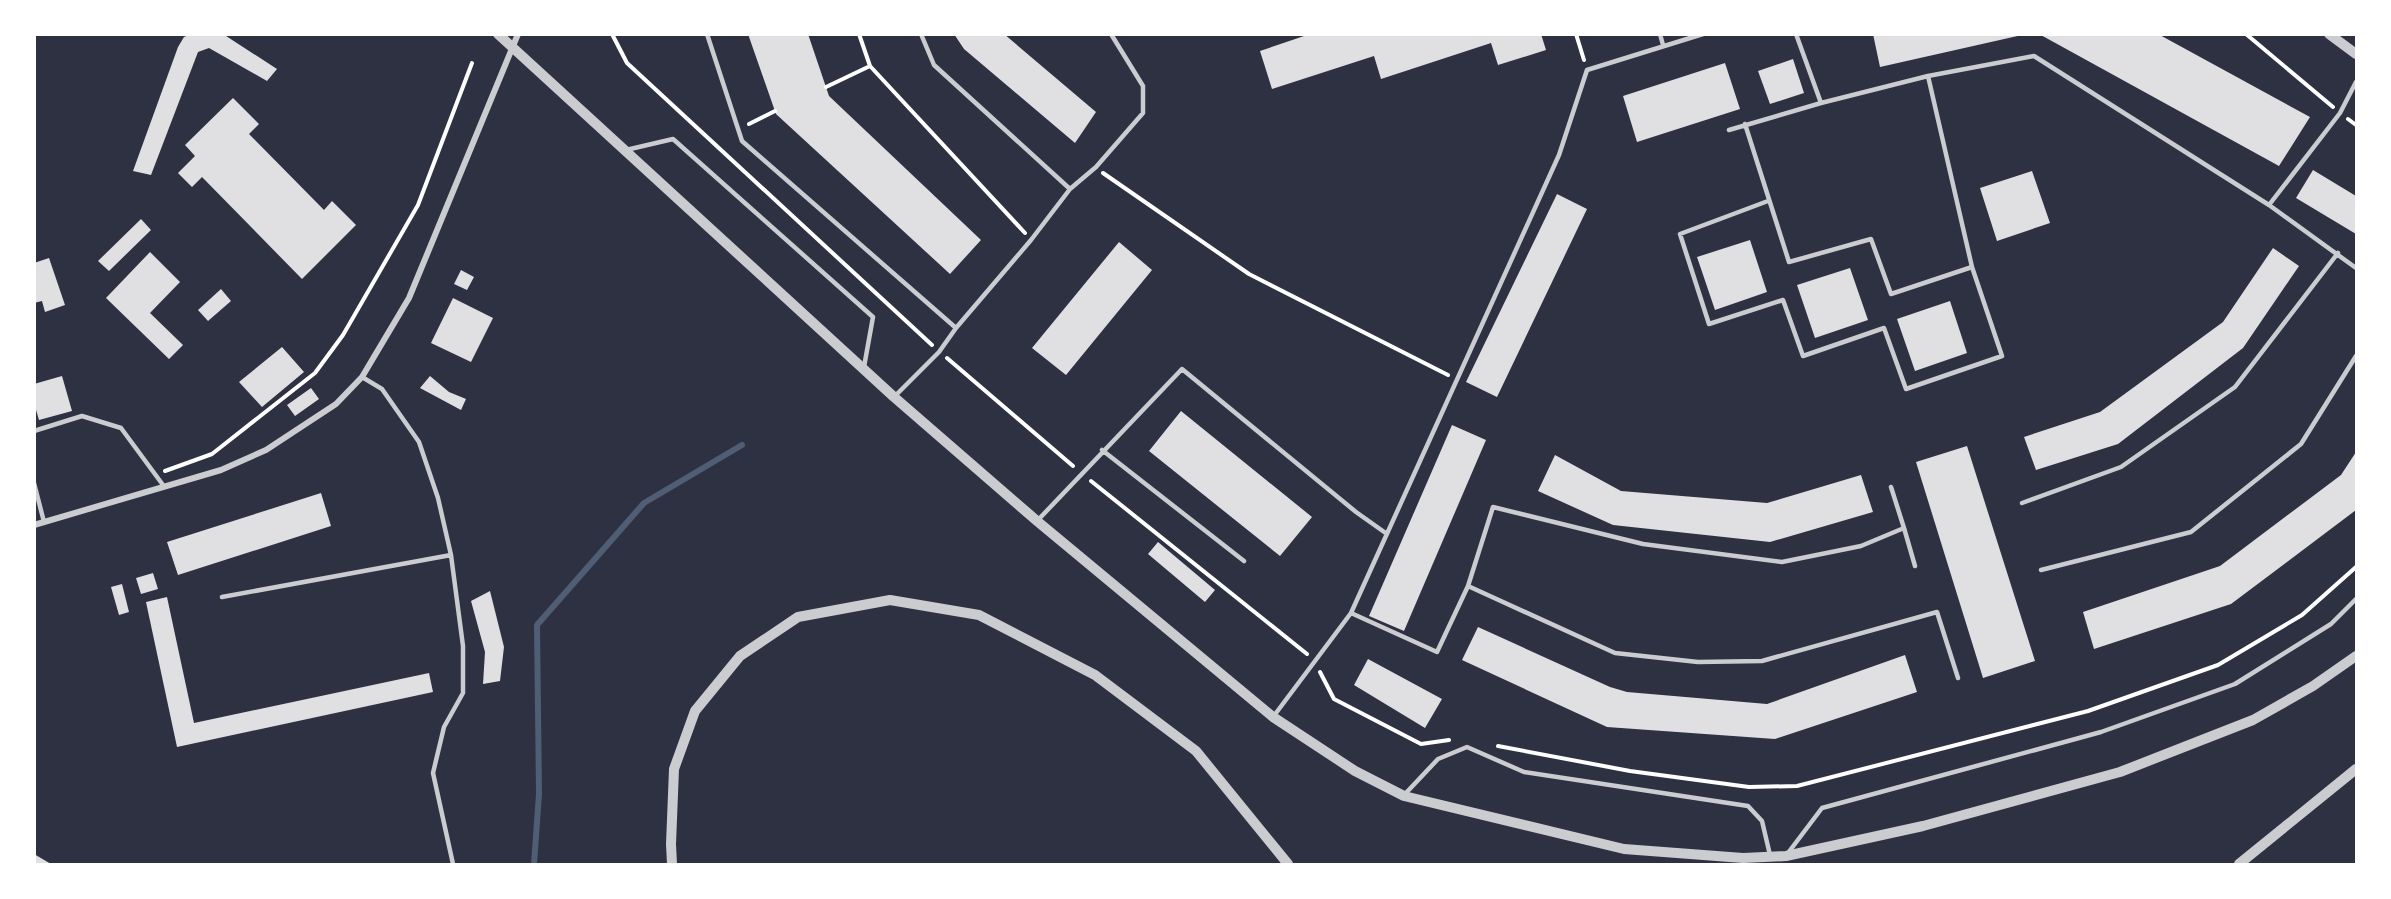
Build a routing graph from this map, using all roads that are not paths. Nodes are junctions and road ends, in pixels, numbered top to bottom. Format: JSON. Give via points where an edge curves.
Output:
{"nodes":[{"id":1,"x":498,"y":34,"type":"edge"},
{"id":2,"x":518,"y":34,"type":"edge"},
{"id":3,"x":707,"y":34,"type":"edge"},
{"id":4,"x":921,"y":34,"type":"edge"},
{"id":5,"x":1111,"y":34,"type":"edge"},
{"id":6,"x":1660,"y":34,"type":"edge"},
{"id":7,"x":1703,"y":34,"type":"edge"},
{"id":8,"x":1796,"y":34,"type":"edge"},
{"id":9,"x":2329,"y":34,"type":"edge"},
{"id":10,"x":1663,"y":45,"type":"junction"},
{"id":11,"x":511,"y":48,"type":"junction"},
{"id":12,"x":2356,"y":54,"type":"edge"},
{"id":13,"x":1928,"y":76,"type":"junction"},
{"id":14,"x":2356,"y":82,"type":"edge"},
{"id":15,"x":1821,"y":103,"type":"junction"},
{"id":16,"x":1745,"y":124,"type":"junction"},
{"id":17,"x":1729,"y":130,"type":"dead end"},
{"id":18,"x":624,"y":151,"type":"junction"},
{"id":19,"x":1070,"y":189,"type":"junction"},
{"id":20,"x":1768,"y":201,"type":"junction"},
{"id":21,"x":2269,"y":205,"type":"junction"},
{"id":22,"x":2338,"y":253,"type":"junction"},
{"id":23,"x":1972,"y":267,"type":"junction"},
{"id":24,"x":2356,"y":268,"type":"edge"},
{"id":25,"x":956,"y":328,"type":"junction"},
{"id":26,"x":2356,"y":356,"type":"edge"},
{"id":27,"x":863,"y":370,"type":"junction"},
{"id":28,"x":362,"y":377,"type":"junction"},
{"id":29,"x":894,"y":398,"type":"junction"},
{"id":30,"x":34,"y":431,"type":"edge"},
{"id":31,"x":1102,"y":450,"type":"junction"},
{"id":32,"x":34,"y":483,"type":"edge"},
{"id":33,"x":163,"y":485,"type":"junction"},
{"id":34,"x":1891,"y":486,"type":"dead end"},
{"id":35,"x":2022,"y":503,"type":"dead end"},
{"id":36,"x":1037,"y":521,"type":"junction"},
{"id":37,"x":44,"y":522,"type":"junction"},
{"id":38,"x":34,"y":525,"type":"edge"},
{"id":39,"x":1904,"y":528,"type":"junction"},
{"id":40,"x":1387,"y":534,"type":"junction"},
{"id":41,"x":451,"y":555,"type":"junction"},
{"id":42,"x":1244,"y":561,"type":"dead end"},
{"id":43,"x":1915,"y":566,"type":"dead end"},
{"id":44,"x":2041,"y":570,"type":"dead end"},
{"id":45,"x":1468,"y":586,"type":"junction"},
{"id":46,"x":222,"y":597,"type":"dead end"},
{"id":47,"x":2356,"y":599,"type":"edge"},
{"id":48,"x":1351,"y":613,"type":"junction"},
{"id":49,"x":2356,"y":656,"type":"edge"},
{"id":50,"x":1958,"y":678,"type":"dead end"},
{"id":51,"x":1273,"y":717,"type":"junction"},
{"id":52,"x":2356,"y":769,"type":"edge"},
{"id":53,"x":1404,"y":796,"type":"junction"},
{"id":54,"x":1786,"y":856,"type":"junction"},
{"id":55,"x":1770,"y":858,"type":"junction"},
{"id":56,"x":453,"y":864,"type":"edge"},
{"id":57,"x":672,"y":864,"type":"edge"},
{"id":58,"x":1288,"y":864,"type":"edge"},
{"id":59,"x":2239,"y":864,"type":"edge"}],
"edges":[{"from":1,"to":11,"type":"street"},
{"from":2,"to":11,"type":"street"},
{"from":3,"to":25,"type":"lane","via":[[742,141]]},
{"from":4,"to":19,"type":"lane","via":[[934,66]]},
{"from":5,"to":19,"type":"lane","via":[[1143,86],[1143,113],[1096,167]]},
{"from":6,"to":10,"type":"lane"},
{"from":7,"to":10,"type":"lane"},
{"from":8,"to":15,"type":"lane"},
{"from":9,"to":12,"type":"street"},
{"from":10,"to":40,"type":"lane","via":[[1587,70],[1559,155]]},
{"from":11,"to":18,"type":"street"},
{"from":11,"to":28,"type":"street","via":[[409,298]]},
{"from":13,"to":15,"type":"lane"},
{"from":13,"to":21,"type":"lane","via":[[2034,56]]},
{"from":13,"to":23,"type":"lane"},
{"from":14,"to":21,"type":"lane","via":[[2340,113]]},
{"from":15,"to":16,"type":"lane"},
{"from":16,"to":17,"type":"lane"},
{"from":16,"to":20,"type":"lane"},
{"from":18,"to":27,"type":"street"},
{"from":18,"to":27,"type":"lane","via":[[673,139],[873,317]]},
{"from":19,"to":25,"type":"lane"},
{"from":20,"to":23,"type":"lane","via":[[1789,262],[1871,239],[1891,294]]},
{"from":20,"to":23,"type":"lane","via":[[1680,234],[1709,324],[1783,300],[1803,356],[1884,328],[1906,389],[2002,356]]},
{"from":21,"to":22,"type":"lane"},
{"from":22,"to":24,"type":"lane"},
{"from":22,"to":35,"type":"lane","via":[[2235,387],[2121,467]]},
{"from":25,"to":29,"type":"lane","via":[[939,352]]},
{"from":26,"to":44,"type":"lane","via":[[2301,444],[2191,532]]},
{"from":27,"to":29,"type":"street"},
{"from":28,"to":33,"type":"street","via":[[336,404],[266,450],[221,470]]},
{"from":28,"to":41,"type":"lane","via":[[382,389],[419,442],[438,498]]},
{"from":29,"to":36,"type":"street"},
{"from":30,"to":33,"type":"lane","via":[[82,416],[121,428]]},
{"from":31,"to":36,"type":"lane"},
{"from":31,"to":40,"type":"lane","via":[[1182,369]]},
{"from":31,"to":42,"type":"lane"},
{"from":32,"to":37,"type":"lane"},
{"from":33,"to":37,"type":"street"},
{"from":34,"to":39,"type":"lane"},
{"from":36,"to":51,"type":"street"},
{"from":37,"to":38,"type":"street"},
{"from":39,"to":43,"type":"lane"},
{"from":39,"to":45,"type":"lane","via":[[1861,546],[1782,562],[1643,544],[1493,507]]},
{"from":40,"to":48,"type":"lane"},
{"from":41,"to":46,"type":"lane"},
{"from":41,"to":56,"type":"lane","via":[[463,646],[463,693],[444,727],[433,773]]},
{"from":45,"to":48,"type":"lane","via":[[1437,652]]},
{"from":45,"to":50,"type":"lane","via":[[1615,653],[1698,662],[1762,661],[1937,612]]},
{"from":47,"to":54,"type":"lane","via":[[2331,624],[2235,684],[2101,732],[1822,808]]},
{"from":48,"to":51,"type":"lane"},
{"from":49,"to":54,"type":"street","via":[[2253,720],[2120,772],[1923,826]]},
{"from":51,"to":53,"type":"street","via":[[1354,771]]},
{"from":52,"to":59,"type":"street"},
{"from":53,"to":55,"type":"street","via":[[1624,849]]},
{"from":53,"to":55,"type":"lane","via":[[1438,759],[1467,747],[1524,772],[1748,806],[1762,821]]},
{"from":54,"to":55,"type":"street"},
{"from":57,"to":58,"type":"street","via":[[674,769],[695,711],[740,656],[798,617],[890,600],[979,615],[1095,675],[1196,751]]}]}
